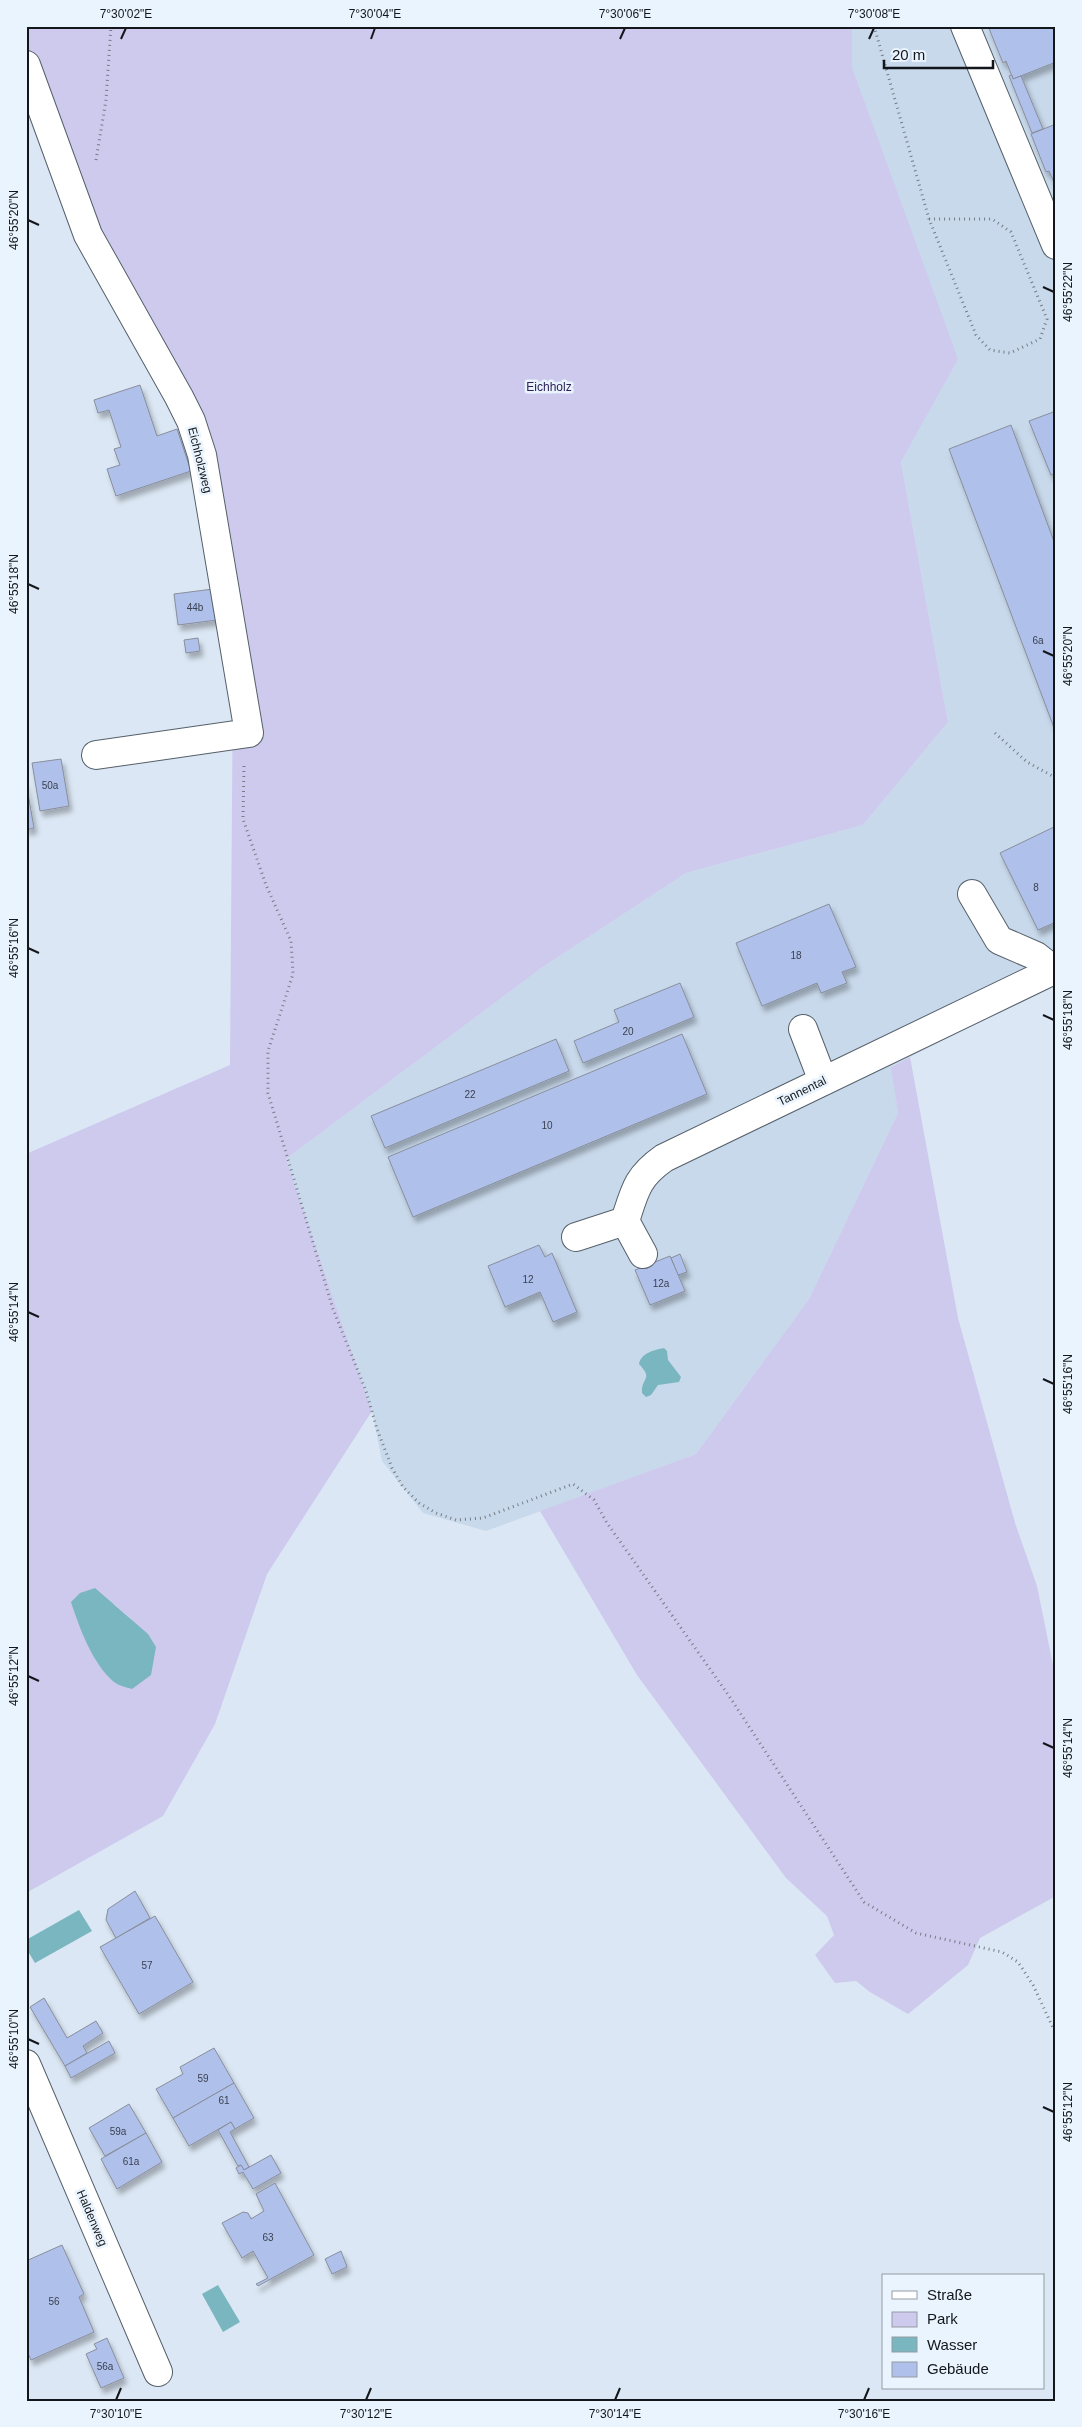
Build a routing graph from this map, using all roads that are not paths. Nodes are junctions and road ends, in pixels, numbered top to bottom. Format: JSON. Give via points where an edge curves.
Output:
{"nodes":[{"id":1,"x":964,"y":26,"type":"edge"},
{"id":2,"x":26,"y":65,"type":"edge"},
{"id":3,"x":1056,"y":245,"type":"edge"},
{"id":4,"x":96,"y":755,"type":"dead end"},
{"id":5,"x":972,"y":894,"type":"dead end"},
{"id":6,"x":1055,"y":969,"type":"edge"},
{"id":7,"x":803,"y":1030,"type":"dead end"},
{"id":8,"x":823,"y":1080,"type":"junction"},
{"id":9,"x":625,"y":1221,"type":"junction"},
{"id":10,"x":576,"y":1237,"type":"dead end"},
{"id":11,"x":643,"y":1254,"type":"dead end"},
{"id":12,"x":26,"y":2064,"type":"edge"},
{"id":13,"x":158,"y":2372,"type":"dead end"}],
"edges":[{"from":1,"to":3,"type":"street"},
{"from":2,"to":4,"type":"street","name":"Eichholzweg","via":[[88,235],[191,422],[202,456],[250,733]]},
{"from":5,"to":6,"type":"street","via":[[999,940],[1036,956]]},
{"from":6,"to":8,"type":"street","name":"Tannental"},
{"from":7,"to":8,"type":"street"},
{"from":8,"to":9,"type":"street","name":"Tannental","via":[[664,1158],[647,1170],[636,1189]]},
{"from":9,"to":10,"type":"street"},
{"from":9,"to":11,"type":"street"},
{"from":12,"to":13,"type":"street","name":"Haldenweg"}]}
